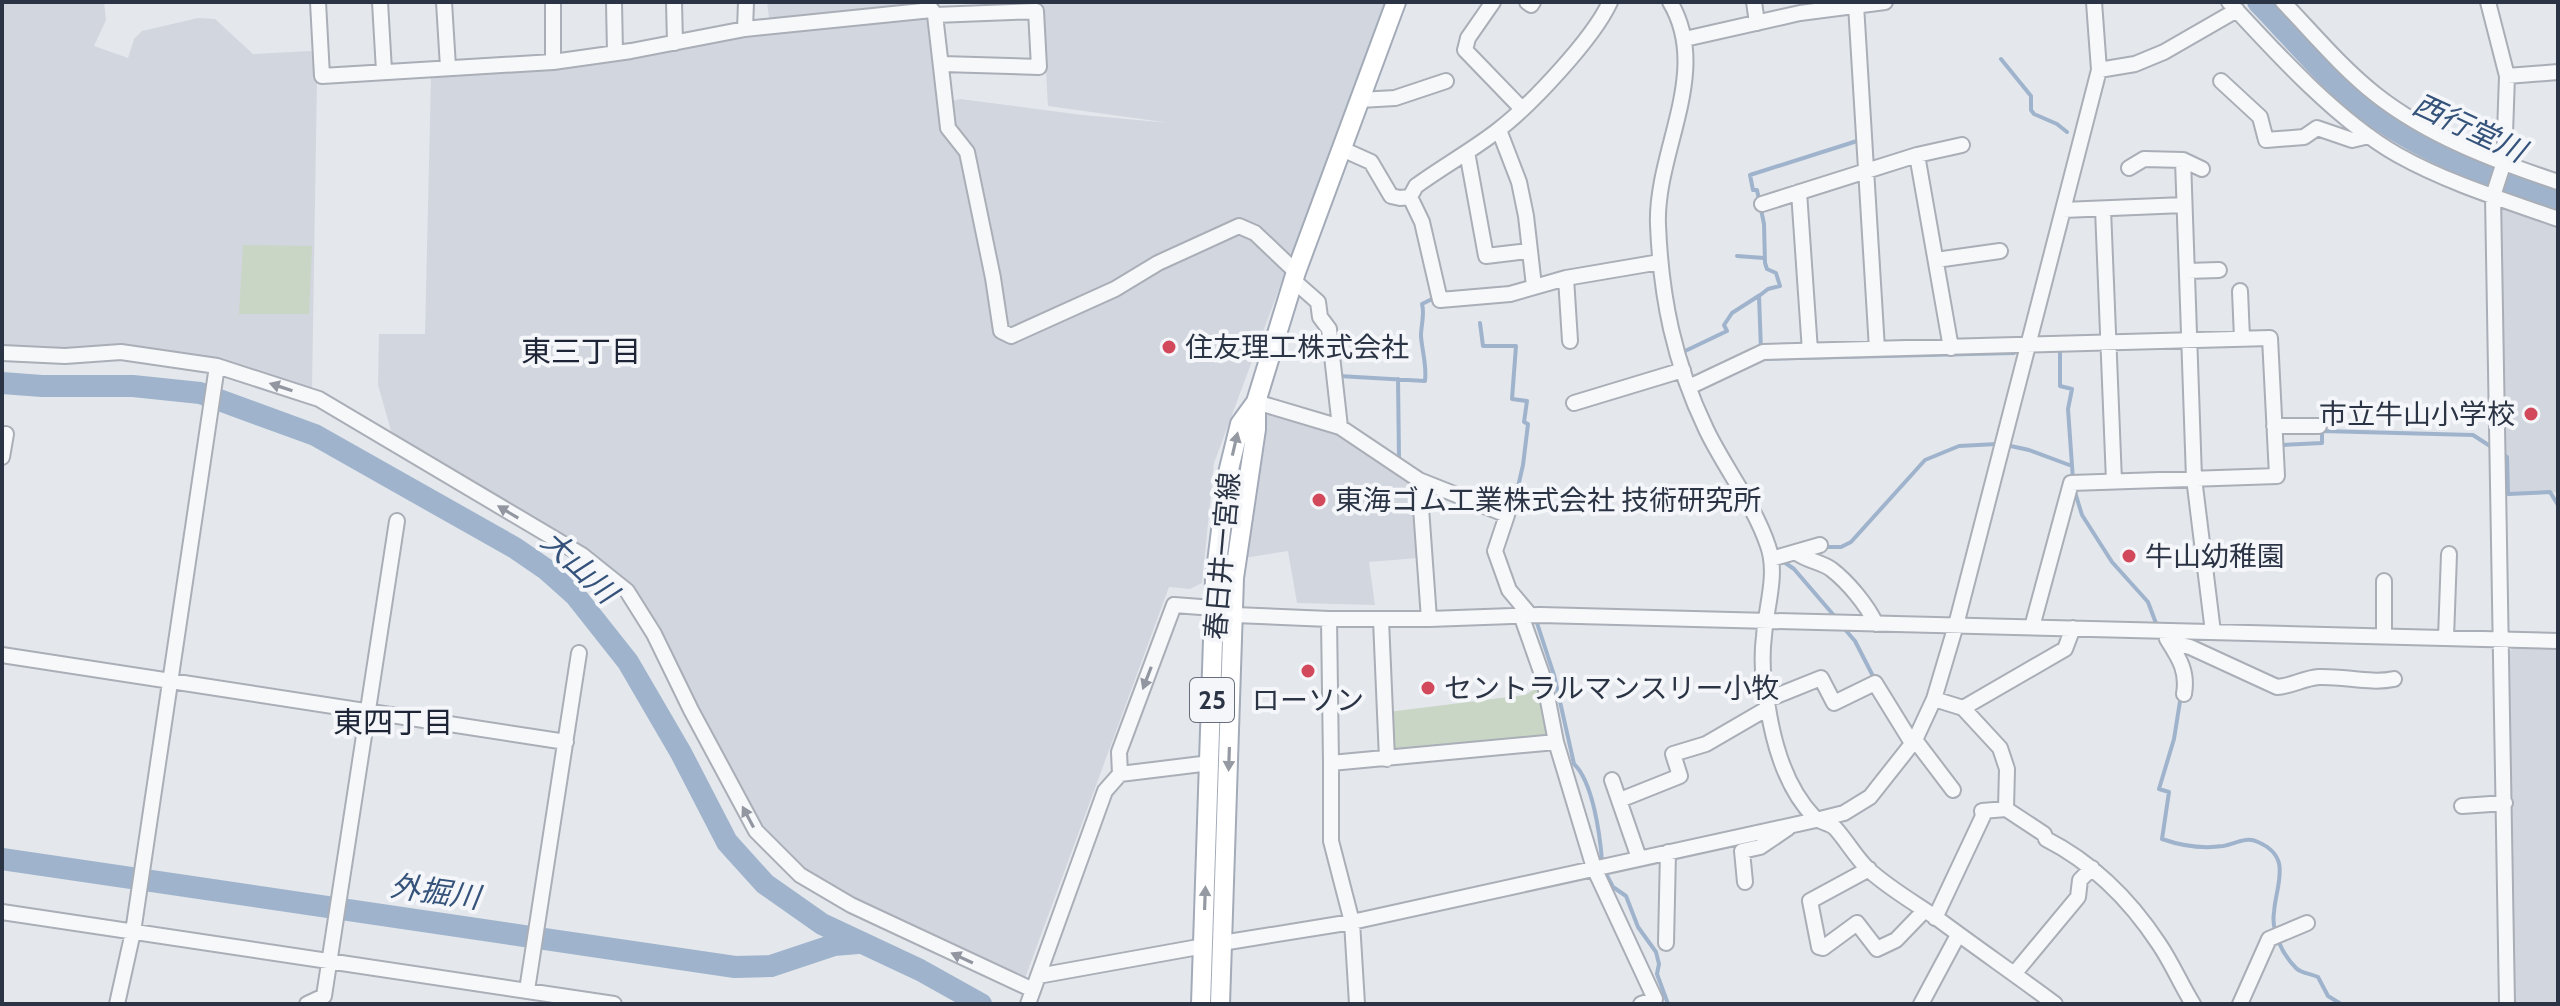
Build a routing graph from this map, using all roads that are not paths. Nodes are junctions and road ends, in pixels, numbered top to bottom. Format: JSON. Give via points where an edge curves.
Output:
{"nodes":[{"id":1,"x":318,"y":2,"type":"edge"},
{"id":2,"x":380,"y":2,"type":"edge"},
{"id":3,"x":444,"y":2,"type":"edge"},
{"id":4,"x":553,"y":2,"type":"edge"},
{"id":5,"x":614,"y":2,"type":"edge"},
{"id":6,"x":674,"y":2,"type":"edge"},
{"id":7,"x":746,"y":2,"type":"edge"},
{"id":8,"x":1396,"y":2,"type":"edge"},
{"id":9,"x":1493,"y":2,"type":"edge"},
{"id":10,"x":1527,"y":2,"type":"edge"},
{"id":11,"x":1533,"y":2,"type":"edge"},
{"id":12,"x":1610,"y":2,"type":"edge"},
{"id":13,"x":1670,"y":2,"type":"edge"},
{"id":14,"x":1754,"y":2,"type":"edge"},
{"id":15,"x":1885,"y":2,"type":"edge"},
{"id":16,"x":2094,"y":2,"type":"edge"},
{"id":17,"x":2283,"y":2,"type":"edge"},
{"id":18,"x":2488,"y":2,"type":"edge"},
{"id":19,"x":1856,"y":5,"type":"junction"},
{"id":20,"x":1821,"y":6,"type":"edge"},
{"id":21,"x":2233,"y":6,"type":"edge"},
{"id":22,"x":932,"y":9,"type":"edge"},
{"id":23,"x":1757,"y":23,"type":"junction"},
{"id":24,"x":745,"y":29,"type":"junction"},
{"id":25,"x":1685,"y":39,"type":"junction"},
{"id":26,"x":675,"y":43,"type":"junction"},
{"id":27,"x":615,"y":53,"type":"junction"},
{"id":28,"x":553,"y":62,"type":"junction"},
{"id":29,"x":942,"y":64,"type":"junction"},
{"id":30,"x":448,"y":67,"type":"junction"},
{"id":31,"x":2099,"y":70,"type":"junction"},
{"id":32,"x":384,"y":71,"type":"junction"},
{"id":33,"x":2558,"y":72,"type":"edge"},
{"id":34,"x":2507,"y":76,"type":"junction"},
{"id":35,"x":1446,"y":81,"type":"dead end"},
{"id":36,"x":2221,"y":81,"type":"dead end"},
{"id":37,"x":1360,"y":100,"type":"junction"},
{"id":38,"x":1522,"y":109,"type":"junction"},
{"id":39,"x":1499,"y":130,"type":"junction"},
{"id":40,"x":2369,"y":136,"type":"junction"},
{"id":41,"x":1962,"y":145,"type":"dead end"},
{"id":42,"x":1342,"y":149,"type":"junction"},
{"id":43,"x":1467,"y":152,"type":"junction"},
{"id":44,"x":1917,"y":155,"type":"junction"},
{"id":45,"x":2183,"y":160,"type":"junction"},
{"id":46,"x":2504,"y":163,"type":"junction"},
{"id":47,"x":2129,"y":168,"type":"dead end"},
{"id":48,"x":2202,"y":169,"type":"dead end"},
{"id":49,"x":1866,"y":171,"type":"junction"},
{"id":50,"x":2558,"y":182,"type":"edge"},
{"id":51,"x":1799,"y":192,"type":"junction"},
{"id":52,"x":2493,"y":194,"type":"junction"},
{"id":53,"x":1410,"y":197,"type":"junction"},
{"id":54,"x":1762,"y":204,"type":"dead end"},
{"id":55,"x":2184,"y":205,"type":"junction"},
{"id":56,"x":2103,"y":209,"type":"junction"},
{"id":57,"x":2063,"y":210,"type":"junction"},
{"id":58,"x":2558,"y":219,"type":"edge"},
{"id":59,"x":1528,"y":251,"type":"junction"},
{"id":60,"x":2000,"y":251,"type":"dead end"},
{"id":61,"x":1936,"y":260,"type":"junction"},
{"id":62,"x":1660,"y":262,"type":"junction"},
{"id":63,"x":2219,"y":270,"type":"dead end"},
{"id":64,"x":2187,"y":271,"type":"junction"},
{"id":65,"x":1295,"y":276,"type":"junction"},
{"id":66,"x":1566,"y":278,"type":"junction"},
{"id":67,"x":1534,"y":286,"type":"junction"},
{"id":68,"x":2240,"y":291,"type":"dead end"},
{"id":69,"x":2242,"y":338,"type":"junction"},
{"id":70,"x":2189,"y":340,"type":"junction"},
{"id":71,"x":1570,"y":341,"type":"dead end"},
{"id":72,"x":2108,"y":342,"type":"junction"},
{"id":73,"x":2029,"y":346,"type":"junction"},
{"id":74,"x":1951,"y":348,"type":"junction"},
{"id":75,"x":1877,"y":349,"type":"junction"},
{"id":76,"x":1810,"y":351,"type":"junction"},
{"id":77,"x":2,"y":353,"type":"edge"},
{"id":78,"x":217,"y":366,"type":"junction"},
{"id":79,"x":1683,"y":370,"type":"junction"},
{"id":80,"x":1689,"y":387,"type":"junction"},
{"id":81,"x":1256,"y":402,"type":"junction"},
{"id":82,"x":1574,"y":403,"type":"dead end"},
{"id":83,"x":2274,"y":426,"type":"junction"},
{"id":84,"x":2319,"y":426,"type":"dead end"},
{"id":85,"x":1340,"y":427,"type":"junction"},
{"id":86,"x":6,"y":434,"type":"dead end"},
{"id":87,"x":2,"y":457,"type":"edge"},
{"id":88,"x":2194,"y":478,"type":"junction"},
{"id":89,"x":1419,"y":480,"type":"junction"},
{"id":90,"x":2114,"y":481,"type":"junction"},
{"id":91,"x":397,"y":521,"type":"dead end"},
{"id":92,"x":1820,"y":545,"type":"dead end"},
{"id":93,"x":1797,"y":553,"type":"junction"},
{"id":94,"x":2449,"y":554,"type":"dead end"},
{"id":95,"x":1771,"y":559,"type":"junction"},
{"id":96,"x":2384,"y":581,"type":"dead end"},
{"id":97,"x":1214,"y":608,"type":"junction"},
{"id":98,"x":1235,"y":615,"type":"junction"},
{"id":99,"x":1526,"y":615,"type":"junction"},
{"id":100,"x":1329,"y":619,"type":"junction"},
{"id":101,"x":1429,"y":619,"type":"junction"},
{"id":102,"x":1381,"y":620,"type":"junction"},
{"id":103,"x":1766,"y":621,"type":"junction"},
{"id":104,"x":1876,"y":624,"type":"junction"},
{"id":105,"x":1956,"y":625,"type":"junction"},
{"id":106,"x":2032,"y":627,"type":"junction"},
{"id":107,"x":2073,"y":628,"type":"junction"},
{"id":108,"x":2213,"y":632,"type":"junction"},
{"id":109,"x":2167,"y":636,"type":"junction"},
{"id":110,"x":2384,"y":636,"type":"junction"},
{"id":111,"x":2446,"y":638,"type":"junction"},
{"id":112,"x":2503,"y":639,"type":"junction"},
{"id":113,"x":2558,"y":641,"type":"edge"},
{"id":114,"x":579,"y":653,"type":"dead end"},
{"id":115,"x":2,"y":655,"type":"edge"},
{"id":116,"x":2394,"y":679,"type":"dead end"},
{"id":117,"x":170,"y":680,"type":"junction"},
{"id":118,"x":2184,"y":694,"type":"dead end"},
{"id":119,"x":1934,"y":699,"type":"junction"},
{"id":120,"x":1767,"y":704,"type":"junction"},
{"id":121,"x":1963,"y":708,"type":"junction"},
{"id":122,"x":368,"y":711,"type":"junction"},
{"id":123,"x":1913,"y":741,"type":"junction"},
{"id":124,"x":566,"y":742,"type":"junction"},
{"id":125,"x":1556,"y":742,"type":"junction"},
{"id":126,"x":1387,"y":759,"type":"junction"},
{"id":127,"x":1210,"y":763,"type":"junction"},
{"id":128,"x":1331,"y":763,"type":"junction"},
{"id":129,"x":1120,"y":774,"type":"junction"},
{"id":130,"x":1612,"y":780,"type":"dead end"},
{"id":131,"x":1953,"y":790,"type":"dead end"},
{"id":132,"x":1620,"y":800,"type":"junction"},
{"id":133,"x":2505,"y":803,"type":"junction"},
{"id":134,"x":2462,"y":806,"type":"dead end"},
{"id":135,"x":2006,"y":809,"type":"junction"},
{"id":136,"x":1816,"y":820,"type":"junction"},
{"id":137,"x":1792,"y":825,"type":"junction"},
{"id":138,"x":1668,"y":852,"type":"junction"},
{"id":139,"x":1639,"y":858,"type":"junction"},
{"id":140,"x":1594,"y":868,"type":"junction"},
{"id":141,"x":2092,"y":868,"type":"junction"},
{"id":142,"x":1869,"y":869,"type":"junction"},
{"id":143,"x":1745,"y":882,"type":"dead end"},
{"id":144,"x":2,"y":912,"type":"edge"},
{"id":145,"x":1930,"y":914,"type":"junction"},
{"id":146,"x":1352,"y":922,"type":"junction"},
{"id":147,"x":2307,"y":923,"type":"dead end"},
{"id":148,"x":133,"y":932,"type":"junction"},
{"id":149,"x":1958,"y":935,"type":"junction"},
{"id":150,"x":1666,"y":943,"type":"dead end"},
{"id":151,"x":1213,"y":944,"type":"junction"},
{"id":152,"x":330,"y":960,"type":"junction"},
{"id":153,"x":2014,"y":974,"type":"junction"},
{"id":154,"x":527,"y":990,"type":"junction"},
{"id":155,"x":1032,"y":992,"type":"edge"},
{"id":156,"x":117,"y":1004,"type":"edge"},
{"id":157,"x":307,"y":1004,"type":"edge"},
{"id":158,"x":614,"y":1004,"type":"edge"},
{"id":159,"x":1201,"y":1004,"type":"edge"},
{"id":160,"x":1220,"y":1004,"type":"edge"},
{"id":161,"x":1357,"y":1004,"type":"edge"},
{"id":162,"x":1641,"y":1004,"type":"edge"},
{"id":163,"x":1921,"y":1004,"type":"edge"},
{"id":164,"x":2055,"y":1004,"type":"edge"},
{"id":165,"x":2193,"y":1004,"type":"edge"},
{"id":166,"x":2240,"y":1004,"type":"edge"},
{"id":167,"x":2507,"y":1004,"type":"edge"}],
"edges":[{"from":1,"to":32,"type":"street","via":[[322,76]]},
{"from":2,"to":32,"type":"street"},
{"from":3,"to":30,"type":"street"},
{"from":4,"to":28,"type":"street"},
{"from":5,"to":27,"type":"street"},
{"from":6,"to":26,"type":"street"},
{"from":7,"to":24,"type":"street"},
{"from":8,"to":37,"type":"main road","name":"春日井一宮線","number":"25"},
{"from":9,"to":38,"type":"street","via":[[1465,50]]},
{"from":10,"to":11,"type":"street"},
{"from":12,"to":38,"type":"street","via":[[1568,61]]},
{"from":13,"to":25,"type":"street"},
{"from":14,"to":23,"type":"street"},
{"from":15,"to":19,"type":"street"},
{"from":16,"to":31,"type":"street"},
{"from":17,"to":46,"type":"street","via":[[2374,94],[2430,131]]},
{"from":18,"to":34,"type":"street"},
{"from":19,"to":20,"type":"street"},
{"from":19,"to":49,"type":"street"},
{"from":20,"to":23,"type":"street"},
{"from":21,"to":31,"type":"street","via":[[2164,52]]},
{"from":21,"to":40,"type":"street"},
{"from":22,"to":24,"type":"street"},
{"from":22,"to":29,"type":"street"},
{"from":22,"to":29,"type":"street","via":[[1036,11],[1039,67]]},
{"from":23,"to":25,"type":"street"},
{"from":24,"to":26,"type":"street"},
{"from":25,"to":62,"type":"street","via":[[1679,109],[1657,211]]},
{"from":26,"to":27,"type":"street"},
{"from":27,"to":28,"type":"street"},
{"from":28,"to":30,"type":"street"},
{"from":29,"to":65,"type":"street","via":[[948,128],[967,152],[1001,331],[1011,336],[1239,226],[1255,233]]},
{"from":30,"to":32,"type":"street"},
{"from":31,"to":57,"type":"street"},
{"from":33,"to":34,"type":"street"},
{"from":34,"to":46,"type":"street"},
{"from":35,"to":37,"type":"street","via":[[1395,98]]},
{"from":36,"to":40,"type":"street","via":[[2260,117],[2266,140],[2304,137],[2317,128],[2352,140]]},
{"from":37,"to":42,"type":"main road","name":"春日井一宮線","number":"25"},
{"from":38,"to":39,"type":"street"},
{"from":39,"to":43,"type":"street"},
{"from":39,"to":59,"type":"street","via":[[1519,182]]},
{"from":40,"to":52,"type":"street","via":[[2442,177]]},
{"from":41,"to":44,"type":"street"},
{"from":42,"to":53,"type":"street","via":[[1371,162],[1391,196]]},
{"from":42,"to":65,"type":"main road","name":"春日井一宮線","number":"25"},
{"from":43,"to":53,"type":"street","via":[[1416,186]]},
{"from":43,"to":59,"type":"street","via":[[1486,256]]},
{"from":44,"to":49,"type":"street"},
{"from":44,"to":61,"type":"street"},
{"from":45,"to":47,"type":"street","via":[[2144,159]]},
{"from":45,"to":48,"type":"street"},
{"from":45,"to":55,"type":"street"},
{"from":46,"to":50,"type":"street"},
{"from":46,"to":52,"type":"street"},
{"from":49,"to":51,"type":"street"},
{"from":49,"to":75,"type":"street"},
{"from":51,"to":54,"type":"street"},
{"from":51,"to":76,"type":"street"},
{"from":52,"to":58,"type":"street"},
{"from":52,"to":112,"type":"street"},
{"from":53,"to":67,"type":"street","via":[[1422,222],[1440,300],[1510,294]]},
{"from":55,"to":56,"type":"street"},
{"from":55,"to":64,"type":"street"},
{"from":56,"to":57,"type":"street"},
{"from":56,"to":72,"type":"street"},
{"from":57,"to":73,"type":"street"},
{"from":59,"to":67,"type":"street"},
{"from":60,"to":61,"type":"street"},
{"from":61,"to":74,"type":"street"},
{"from":62,"to":66,"type":"street"},
{"from":62,"to":79,"type":"street","via":[[1667,317]]},
{"from":63,"to":64,"type":"street"},
{"from":64,"to":70,"type":"street"},
{"from":65,"to":81,"type":"main road","name":"春日井一宮線","number":"25"},
{"from":65,"to":85,"type":"street","via":[[1318,302],[1329,329]]},
{"from":66,"to":67,"type":"street"},
{"from":66,"to":71,"type":"street"},
{"from":68,"to":69,"type":"street"},
{"from":69,"to":70,"type":"street"},
{"from":69,"to":83,"type":"street","via":[[2270,338]]},
{"from":70,"to":72,"type":"street"},
{"from":70,"to":88,"type":"street"},
{"from":72,"to":73,"type":"street"},
{"from":72,"to":90,"type":"street"},
{"from":73,"to":74,"type":"street"},
{"from":73,"to":105,"type":"street"},
{"from":74,"to":75,"type":"street"},
{"from":75,"to":76,"type":"street"},
{"from":76,"to":80,"type":"street","via":[[1763,352]]},
{"from":77,"to":78,"type":"street","via":[[121,352]]},
{"from":78,"to":117,"type":"street"},
{"from":155,"to":78,"type":"street","one_way":true,"via":[[800,875],[756,831],[627,591],[582,555],[319,399]]},
{"from":79,"to":80,"type":"street"},
{"from":79,"to":82,"type":"street"},
{"from":80,"to":95,"type":"street","via":[[1706,430],[1754,512]]},
{"from":81,"to":85,"type":"street"},
{"from":97,"to":81,"type":"main road","name":"春日井一宮線","number":"25","one_way":true,"via":[[1228,473],[1240,424]]},
{"from":81,"to":98,"type":"main road","name":"春日井一宮線","number":"25","via":[[1234,578]]},
{"from":83,"to":84,"type":"street"},
{"from":83,"to":88,"type":"street","via":[[2277,476]]},
{"from":85,"to":89,"type":"street"},
{"from":86,"to":87,"type":"street"},
{"from":88,"to":90,"type":"street"},
{"from":88,"to":108,"type":"street"},
{"from":89,"to":99,"type":"street","via":[[1507,515],[1495,551],[1509,590]]},
{"from":89,"to":101,"type":"street"},
{"from":90,"to":106,"type":"street","via":[[2071,483]]},
{"from":91,"to":122,"type":"street"},
{"from":92,"to":93,"type":"street"},
{"from":93,"to":95,"type":"street"},
{"from":93,"to":104,"type":"street","via":[[1830,568]]},
{"from":94,"to":111,"type":"street"},
{"from":95,"to":103,"type":"street"},
{"from":96,"to":110,"type":"street"},
{"from":97,"to":98,"type":"street"},
{"from":97,"to":127,"type":"main road","name":"春日井一宮線","number":"25"},
{"from":97,"to":129,"type":"street","one_way":true,"via":[[1174,605],[1119,752]]},
{"from":98,"to":100,"type":"street"},
{"from":98,"to":151,"type":"main road","name":"春日井一宮線","number":"25","one_way":true},
{"from":99,"to":101,"type":"street"},
{"from":99,"to":103,"type":"street"},
{"from":99,"to":125,"type":"street"},
{"from":100,"to":102,"type":"street"},
{"from":100,"to":128,"type":"street"},
{"from":101,"to":102,"type":"street"},
{"from":102,"to":126,"type":"street"},
{"from":103,"to":104,"type":"street"},
{"from":103,"to":120,"type":"street","via":[[1762,665]]},
{"from":104,"to":105,"type":"street"},
{"from":105,"to":106,"type":"street"},
{"from":105,"to":119,"type":"street"},
{"from":106,"to":107,"type":"street"},
{"from":107,"to":109,"type":"street"},
{"from":107,"to":121,"type":"street","via":[[2065,649]]},
{"from":108,"to":109,"type":"street"},
{"from":108,"to":110,"type":"street"},
{"from":109,"to":116,"type":"street","via":[[2277,687],[2321,677]]},
{"from":109,"to":118,"type":"street","via":[[2184,668]]},
{"from":110,"to":111,"type":"street"},
{"from":111,"to":112,"type":"street"},
{"from":112,"to":113,"type":"street"},
{"from":112,"to":133,"type":"street"},
{"from":114,"to":124,"type":"street"},
{"from":115,"to":117,"type":"street"},
{"from":117,"to":122,"type":"street"},
{"from":117,"to":148,"type":"street"},
{"from":119,"to":121,"type":"street"},
{"from":119,"to":123,"type":"street"},
{"from":120,"to":123,"type":"street","via":[[1821,678],[1834,703],[1875,683]]},
{"from":120,"to":132,"type":"street","via":[[1706,744],[1673,754],[1680,776]]},
{"from":120,"to":136,"type":"street","via":[[1782,764]]},
{"from":121,"to":135,"type":"street","via":[[2005,759]]},
{"from":122,"to":124,"type":"street"},
{"from":122,"to":152,"type":"street"},
{"from":123,"to":131,"type":"street"},
{"from":123,"to":136,"type":"street","via":[[1870,797],[1844,813]]},
{"from":124,"to":154,"type":"street"},
{"from":125,"to":126,"type":"street"},
{"from":125,"to":140,"type":"street"},
{"from":126,"to":128,"type":"street"},
{"from":127,"to":129,"type":"street"},
{"from":151,"to":127,"type":"main road","name":"春日井一宮線","number":"25","one_way":true},
{"from":128,"to":146,"type":"street","via":[[1331,841]]},
{"from":129,"to":155,"type":"street","via":[[1105,791]]},
{"from":130,"to":132,"type":"street"},
{"from":132,"to":139,"type":"street"},
{"from":133,"to":134,"type":"street"},
{"from":133,"to":167,"type":"street"},
{"from":135,"to":141,"type":"street"},
{"from":135,"to":145,"type":"street","via":[[1982,811]]},
{"from":136,"to":137,"type":"street"},
{"from":136,"to":142,"type":"street","via":[[1832,824]]},
{"from":137,"to":138,"type":"street"},
{"from":137,"to":143,"type":"street","via":[[1760,847],[1742,851]]},
{"from":138,"to":139,"type":"street"},
{"from":138,"to":150,"type":"street"},
{"from":139,"to":140,"type":"street"},
{"from":140,"to":146,"type":"street"},
{"from":140,"to":162,"type":"street","via":[[1655,999]]},
{"from":141,"to":153,"type":"street","via":[[2080,880],[2078,897]]},
{"from":141,"to":165,"type":"street","via":[[2130,904]]},
{"from":142,"to":145,"type":"street"},
{"from":142,"to":145,"type":"street","via":[[1810,901],[1819,947],[1857,923],[1877,949]]},
{"from":144,"to":148,"type":"street"},
{"from":145,"to":149,"type":"street"},
{"from":146,"to":151,"type":"street"},
{"from":146,"to":161,"type":"street"},
{"from":147,"to":166,"type":"street","via":[[2269,939]]},
{"from":148,"to":152,"type":"street"},
{"from":148,"to":156,"type":"street"},
{"from":149,"to":153,"type":"street"},
{"from":149,"to":163,"type":"street"},
{"from":151,"to":155,"type":"street"},
{"from":151,"to":159,"type":"main road","name":"春日井一宮線","number":"25"},
{"from":151,"to":160,"type":"main road","name":"春日井一宮線","number":"25"},
{"from":152,"to":154,"type":"street"},
{"from":152,"to":157,"type":"street","via":[[324,996]]},
{"from":153,"to":164,"type":"street"},
{"from":154,"to":158,"type":"street"}]}
